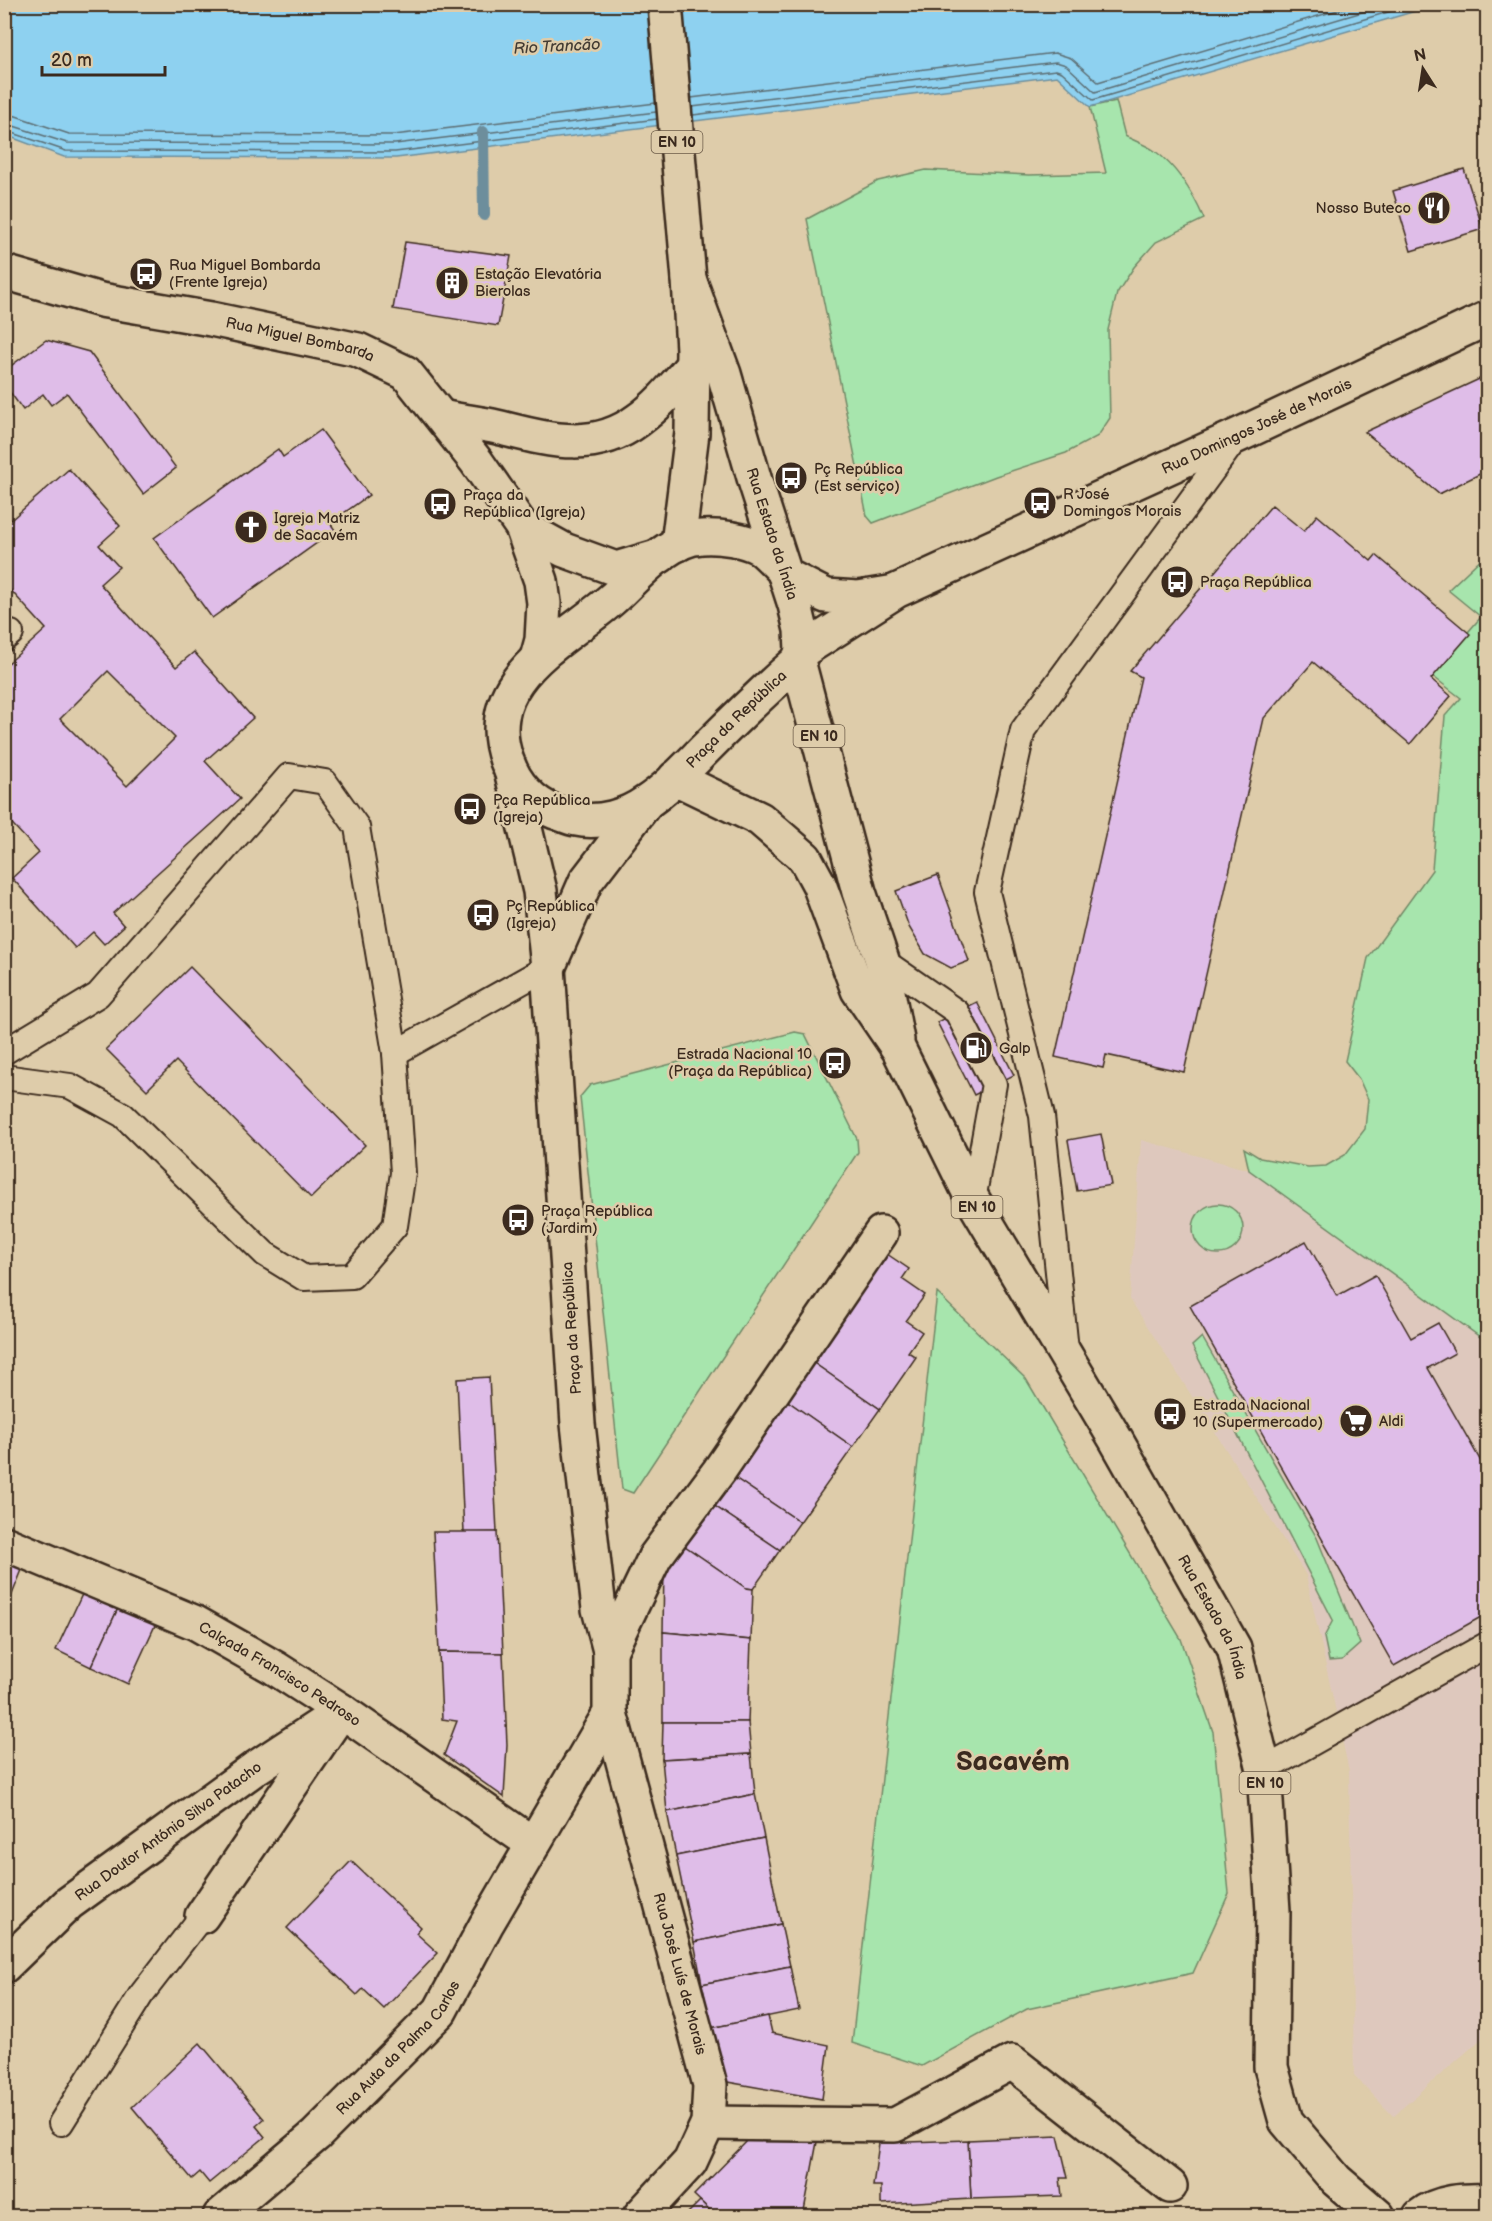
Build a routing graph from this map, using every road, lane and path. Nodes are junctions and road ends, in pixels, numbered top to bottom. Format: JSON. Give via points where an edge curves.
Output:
{"nodes":[{"id":1,"x":665,"y":4,"type":"edge"},
{"id":2,"x":4,"y":272,"type":"edge"},
{"id":3,"x":689,"y":279,"type":"junction"},
{"id":4,"x":1488,"y":318,"type":"edge"},
{"id":5,"x":693,"y":365,"type":"junction"},
{"id":6,"x":442,"y":417,"type":"junction"},
{"id":7,"x":1239,"y":435,"type":"junction"},
{"id":8,"x":522,"y":527,"type":"junction"},
{"id":9,"x":669,"y":550,"type":"junction"},
{"id":10,"x":784,"y":572,"type":"junction"},
{"id":11,"x":896,"y":591,"type":"junction"},
{"id":12,"x":800,"y":656,"type":"junction"},
{"id":13,"x":529,"y":666,"type":"junction"},
{"id":14,"x":512,"y":774,"type":"junction"},
{"id":15,"x":675,"y":778,"type":"junction"},
{"id":16,"x":645,"y":804,"type":"junction"},
{"id":17,"x":805,"y":858,"type":"joint"},
{"id":18,"x":882,"y":960,"type":"junction"},
{"id":19,"x":548,"y":967,"type":"junction"},
{"id":20,"x":899,"y":1050,"type":"junction"},
{"id":21,"x":4,"y":1052,"type":"edge"},
{"id":22,"x":395,"y":1053,"type":"junction"},
{"id":23,"x":4,"y":1077,"type":"edge"},
{"id":24,"x":973,"y":1200,"type":"junction"},
{"id":25,"x":881,"y":1233,"type":"dead end"},
{"id":26,"x":1067,"y":1358,"type":"junction"},
{"id":27,"x":4,"y":1543,"type":"edge"},
{"id":28,"x":1488,"y":1644,"type":"edge"},
{"id":29,"x":610,"y":1651,"type":"junction"},
{"id":30,"x":342,"y":1711,"type":"junction"},
{"id":31,"x":610,"y":1713,"type":"junction"},
{"id":32,"x":1264,"y":1770,"type":"junction"},
{"id":33,"x":533,"y":1844,"type":"junction"},
{"id":34,"x":202,"y":1916,"type":"joint"},
{"id":35,"x":4,"y":1966,"type":"edge"},
{"id":36,"x":61,"y":2123,"type":"dead end"},
{"id":37,"x":708,"y":2123,"type":"junction"},
{"id":38,"x":1170,"y":2186,"type":"dead end"},
{"id":39,"x":1488,"y":2201,"type":"edge"},
{"id":40,"x":220,"y":2217,"type":"edge"},
{"id":41,"x":640,"y":2217,"type":"edge"},
{"id":42,"x":1378,"y":2217,"type":"edge"},
{"id":43,"x":1420,"y":2217,"type":"edge"}],
"edges":[{"from":1,"to":3,"type":"street","number":"EN 10"},
{"from":2,"to":6,"type":"street","name":"Rua Miguel Bombarda","via":[[101,300],[358,350],[406,373]]},
{"from":3,"to":5,"type":"street","number":"EN 10"},
{"from":3,"to":10,"type":"street","name":"Rua Estado da Índia","number":"EN 10","via":[[724,374]]},
{"from":4,"to":7,"type":"street","name":"Rua Domingos José de Morais"},
{"from":5,"to":6,"type":"street","via":[[637,422],[593,439],[544,440]]},
{"from":5,"to":9,"type":"street","number":"EN 10","via":[[692,433]]},
{"from":6,"to":8,"type":"street","name":"Rua Miguel Bombarda"},
{"from":7,"to":11,"type":"street","name":"Rua Domingos José de Morais"},
{"from":7,"to":26,"type":"lane","via":[[1023,730],[987,892],[1042,1116]]},
{"from":8,"to":9,"type":"street","name":"Rua Miguel Bombarda","via":[[564,550],[616,569]]},
{"from":8,"to":13,"type":"street","name":"Rua Miguel Bombarda","via":[[541,581],[544,603],[542,640]]},
{"from":9,"to":10,"type":"street","via":[[701,537],[743,541],[760,549]]},
{"from":9,"to":13,"type":"street"},
{"from":10,"to":11,"type":"street","name":"Rua Domingos José de Morais","via":[[826,596],[858,598]]},
{"from":10,"to":12,"type":"street","name":"Rua Estado da Índia","number":"EN 10","via":[[801,630]]},
{"from":11,"to":12,"type":"street","name":"Rua Domingos José de Morais"},
{"from":12,"to":15,"type":"street","name":"Praça da República"},
{"from":12,"to":18,"type":"street","name":"Rua Estado da Índia","number":"EN 10","via":[[859,892]]},
{"from":13,"to":14,"type":"street","name":"Praça da República","via":[[507,696],[501,724],[502,749]]},
{"from":14,"to":16,"type":"street","name":"Praça da República","via":[[544,808],[577,820],[610,819]]},
{"from":14,"to":19,"type":"street","name":"Praça da República","via":[[540,891]]},
{"from":15,"to":16,"type":"street","name":"Praça da República"},
{"from":15,"to":17,"type":"street","name":"Praça da República","via":[[760,819]]},
{"from":16,"to":19,"type":"street","name":"Praça da República","via":[[586,881]]},
{"from":17,"to":20,"type":"street","name":"Rua Estado da Índia","number":"EN 10","via":[[819,884],[858,990]]},
{"from":18,"to":20,"type":"street","name":"Rua Estado da Índia","number":"EN 10"},
{"from":18,"to":24,"type":"lane","via":[[957,1012],[994,1084]]},
{"from":19,"to":22,"type":"lane"},
{"from":19,"to":29,"type":"street","name":"Praça da República","via":[[579,1424],[599,1609]]},
{"from":20,"to":24,"type":"street","name":"Rua Estado da Índia","number":"EN 10"},
{"from":21,"to":22,"type":"lane","via":[[98,995],[289,776],[325,782],[357,827]]},
{"from":22,"to":23,"type":"lane","via":[[403,1173],[395,1226],[352,1276],[304,1278],[265,1254],[123,1115],[70,1086]]},
{"from":24,"to":26,"type":"street","name":"Rua Estado da Índia","number":"EN 10"},
{"from":25,"to":29,"type":"street","name":"Praça da República","via":[[719,1471],[655,1557]]},
{"from":26,"to":32,"type":"street","name":"Rua Estado da Índia","number":"EN 10","via":[[1234,1648]]},
{"from":27,"to":30,"type":"street","name":"Calçada Francisco Pedroso","via":[[196,1623]]},
{"from":28,"to":32,"type":"lane"},
{"from":29,"to":31,"type":"street","name":"Praça da República"},
{"from":30,"to":33,"type":"street","name":"Calçada Francisco Pedroso"},
{"from":30,"to":34,"type":"street"},
{"from":30,"to":35,"type":"street","name":"Rua Doutor António Silva Patacho","via":[[254,1769],[69,1903]]},
{"from":31,"to":33,"type":"street"},
{"from":31,"to":37,"type":"street","name":"Rua José Luís de Morais","via":[[710,2085]]},
{"from":32,"to":42,"type":"street","name":"Rua Estado da Índia","number":"EN 10","via":[[1273,1911],[1271,2067],[1286,2121],[1336,2180]]},
{"from":33,"to":40,"type":"street","name":"Rua Auta da Palma Carlos","via":[[440,2011],[316,2135]]},
{"from":34,"to":36,"type":"lane","via":[[141,1995]]},
{"from":37,"to":38,"type":"street","via":[[895,2125],[1012,2062]]},
{"from":37,"to":41,"type":"street","name":"Rua José Luís de Morais","via":[[690,2162]]},
{"from":39,"to":43,"type":"street","via":[[1459,2200],[1425,2211]]}]}
